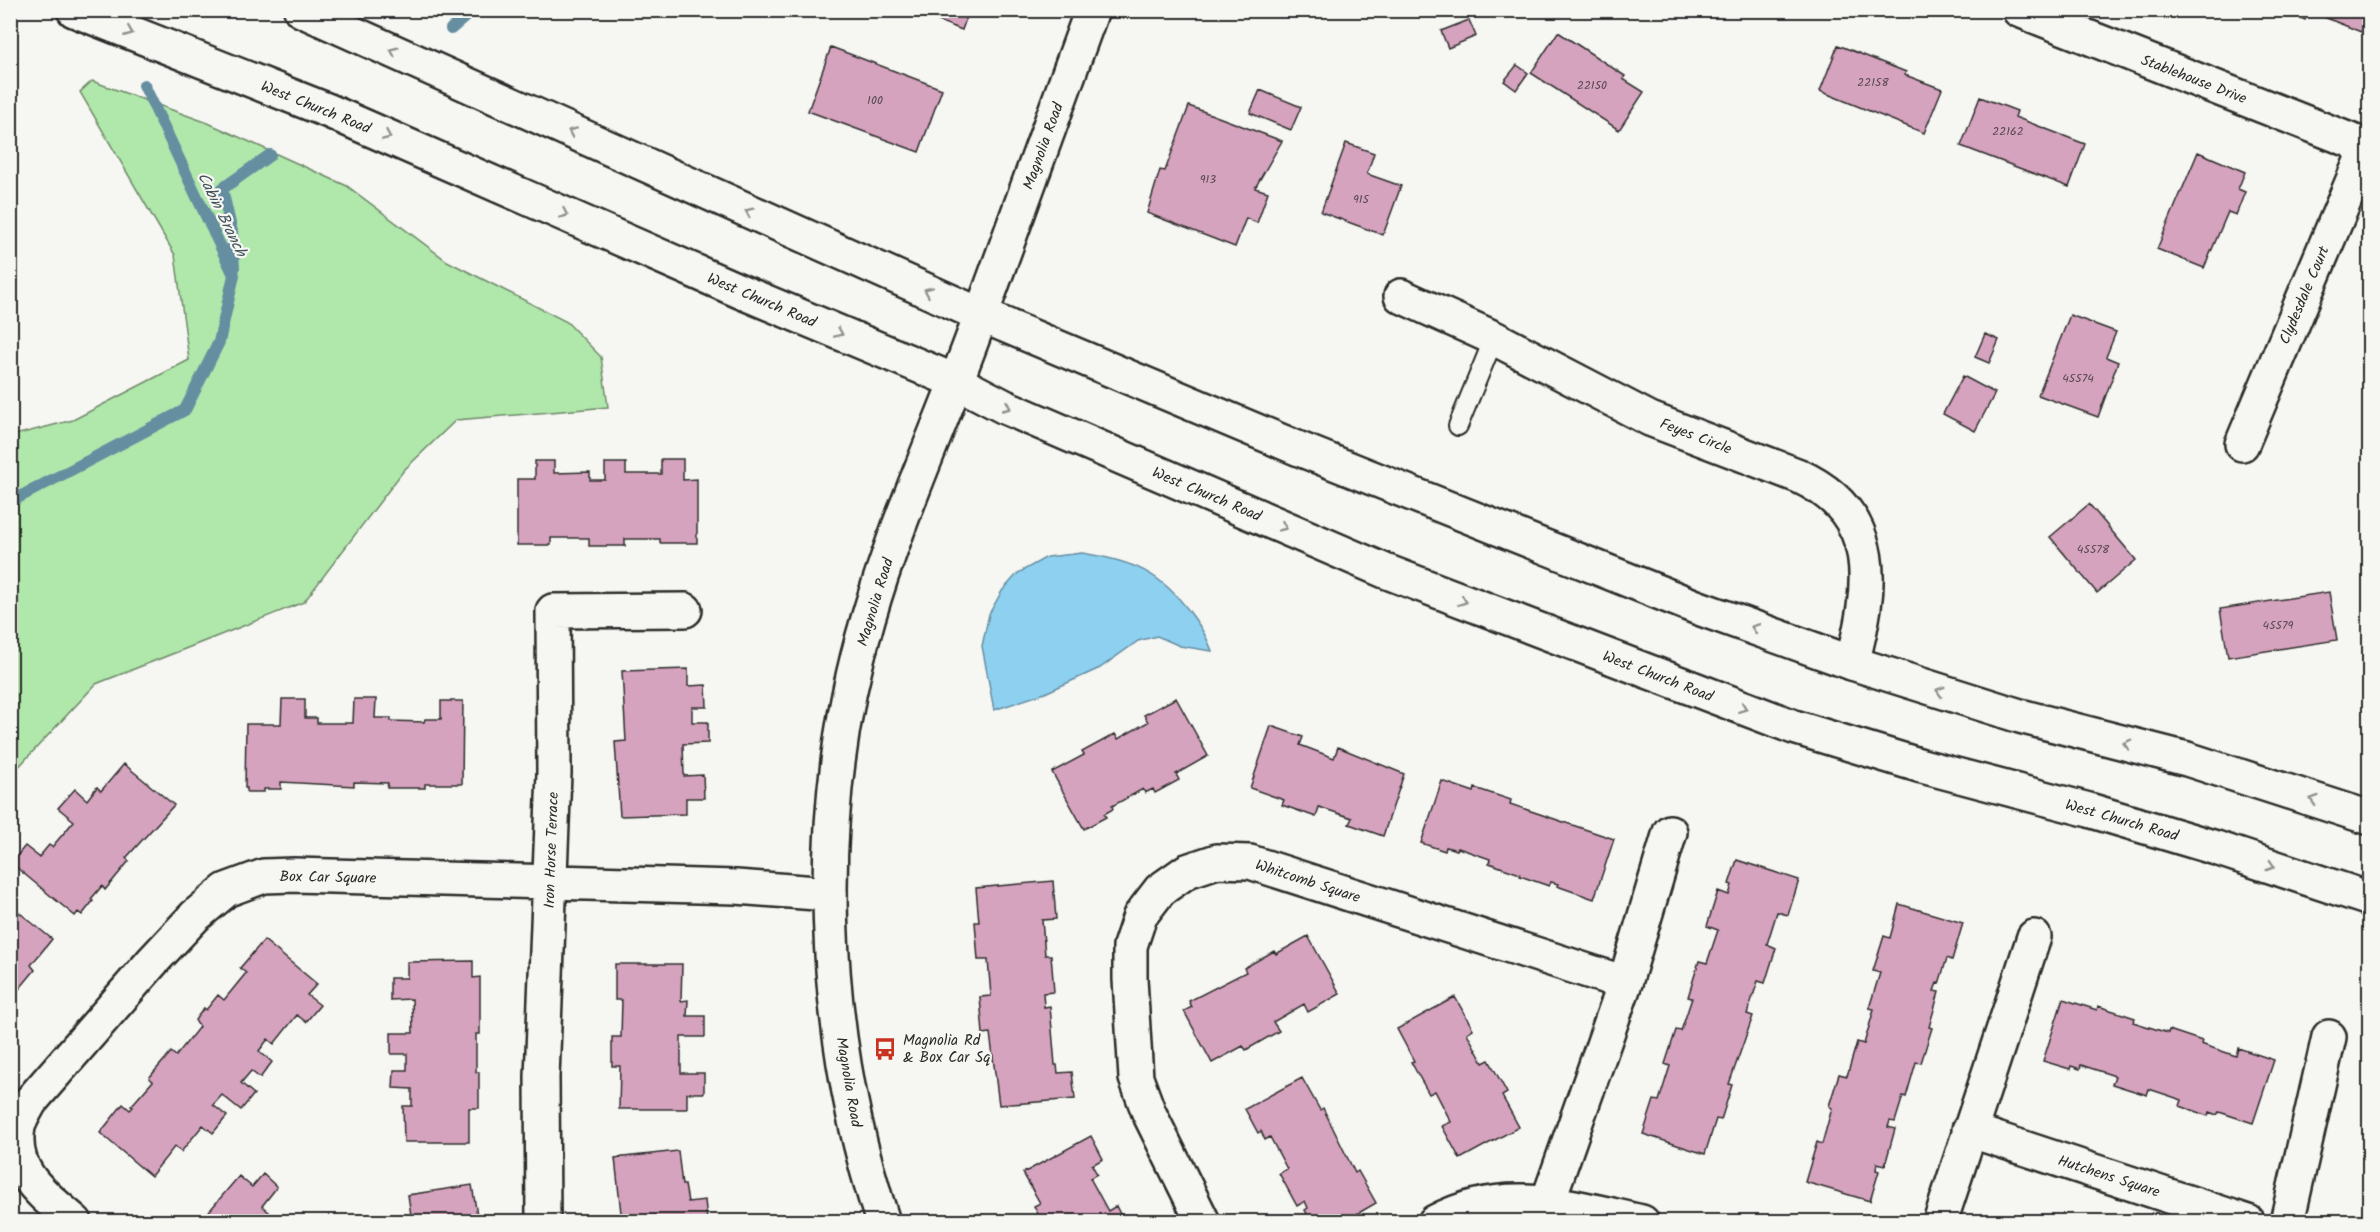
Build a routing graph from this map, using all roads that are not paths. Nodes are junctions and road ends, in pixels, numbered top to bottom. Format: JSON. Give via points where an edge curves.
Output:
{"nodes":[{"id":1,"x":74,"y":10,"type":"edge"},
{"id":2,"x":302,"y":10,"type":"edge"},
{"id":3,"x":1092,"y":10,"type":"edge"},
{"id":4,"x":2019,"y":10,"type":"edge"},
{"id":5,"x":2368,"y":147,"type":"edge"},
{"id":6,"x":1401,"y":296,"type":"dead end"},
{"id":7,"x":981,"y":315,"type":"junction"},
{"id":8,"x":1494,"y":339,"type":"junction"},
{"id":9,"x":955,"y":381,"type":"junction"},
{"id":10,"x":1458,"y":426,"type":"dead end"},
{"id":11,"x":2242,"y":444,"type":"dead end"},
{"id":12,"x":685,"y":610,"type":"dead end"},
{"id":13,"x":1852,"y":663,"type":"junction"},
{"id":14,"x":2370,"y":818,"type":"edge"},
{"id":15,"x":1670,"y":832,"type":"dead end"},
{"id":16,"x":550,"y":882,"type":"junction"},
{"id":17,"x":830,"y":894,"type":"junction"},
{"id":18,"x":2370,"y":899,"type":"edge"},
{"id":19,"x":2034,"y":938,"type":"dead end"},
{"id":20,"x":1625,"y":983,"type":"junction"},
{"id":21,"x":2329,"y":1037,"type":"dead end"},
{"id":22,"x":1970,"y":1130,"type":"junction"},
{"id":23,"x":1548,"y":1201,"type":"junction"},
{"id":24,"x":75,"y":1221,"type":"edge"},
{"id":25,"x":543,"y":1221,"type":"edge"},
{"id":26,"x":883,"y":1221,"type":"edge"},
{"id":27,"x":1203,"y":1221,"type":"edge"},
{"id":28,"x":1435,"y":1221,"type":"edge"},
{"id":29,"x":1642,"y":1221,"type":"edge"},
{"id":30,"x":1940,"y":1221,"type":"edge"},
{"id":31,"x":2248,"y":1221,"type":"edge"},
{"id":32,"x":2287,"y":1221,"type":"edge"}],
"edges":[{"from":1,"to":9,"type":"street","name":"West Church Road","one_way":true,"via":[[329,111]]},
{"from":7,"to":2,"type":"street","one_way":true},
{"from":3,"to":7,"type":"street","name":"Magnolia Road"},
{"from":4,"to":5,"type":"street","name":"Stablehouse Drive"},
{"from":5,"to":11,"type":"street","name":"Clydesdale Court"},
{"from":6,"to":8,"type":"street","name":"Feyes Circle"},
{"from":7,"to":9,"type":"street","name":"Magnolia Road"},
{"from":13,"to":7,"type":"street","one_way":true,"via":[[1696,607],[1308,453]]},
{"from":8,"to":10,"type":"lane"},
{"from":8,"to":13,"type":"street","name":"Feyes Circle","via":[[1627,408],[1814,482],[1832,497],[1852,521],[1866,561],[1868,585]]},
{"from":9,"to":17,"type":"street","name":"Magnolia Road","via":[[867,620],[846,715],[833,812]]},
{"from":9,"to":18,"type":"street","name":"West Church Road","one_way":true,"via":[[1005,407],[1385,571],[1794,727],[2089,810]]},
{"from":12,"to":16,"type":"street","name":"Iron Horse Terrace","via":[[553,611]]},
{"from":14,"to":13,"type":"street","one_way":true,"via":[[2187,759],[2020,716]]},
{"from":15,"to":20,"type":"street"},
{"from":16,"to":17,"type":"street","name":"Box Car Square"},
{"from":16,"to":24,"type":"street","name":"Box Car Square","via":[[294,875],[264,876],[226,890],[195,916],[145,971],[30,1102],[18,1126],[18,1157],[31,1183]]},
{"from":16,"to":25,"type":"street","name":"Iron Horse Terrace"},
{"from":17,"to":26,"type":"street","name":"Magnolia Road","via":[[833,978],[846,1075],[867,1174]]},
{"from":19,"to":22,"type":"street"},
{"from":20,"to":23,"type":"street"},
{"from":20,"to":27,"type":"street","name":"Whitcomb Square","via":[[1250,862],[1217,861],[1187,872],[1160,891],[1140,916],[1130,946],[1130,979],[1136,1078],[1149,1113]]},
{"from":21,"to":32,"type":"street"},
{"from":22,"to":30,"type":"street"},
{"from":22,"to":31,"type":"street","name":"Hutchens Square"},
{"from":23,"to":28,"type":"street","via":[[1483,1203]]},
{"from":23,"to":29,"type":"street"}]}
